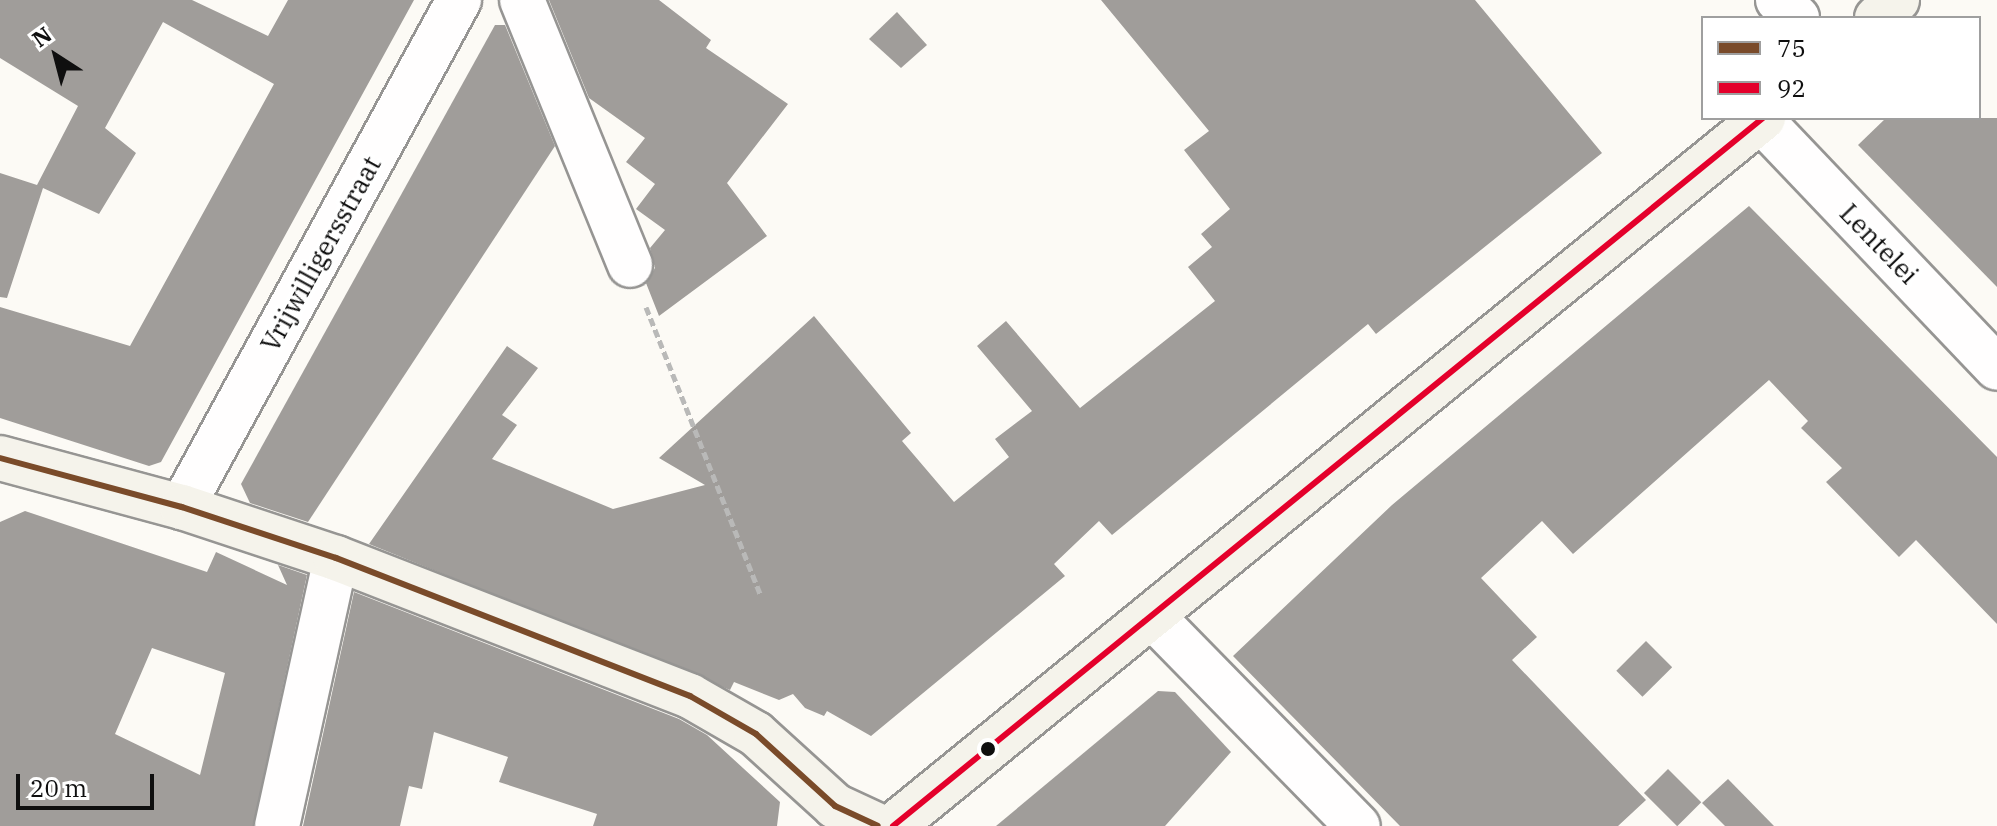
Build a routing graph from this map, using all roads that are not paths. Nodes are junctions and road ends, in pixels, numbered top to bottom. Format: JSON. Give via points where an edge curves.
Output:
{"nodes":[{"id":1,"x":459,"y":0,"type":"edge"},
{"id":2,"x":522,"y":0,"type":"edge"},
{"id":3,"x":1778,"y":0,"type":"edge"},
{"id":4,"x":1897,"y":0,"type":"edge"},
{"id":5,"x":1795,"y":16,"type":"edge"},
{"id":6,"x":1879,"y":16,"type":"edge"},
{"id":7,"x":1761,"y":120,"type":"edge"},
{"id":8,"x":1763,"y":120,"type":"edge"},
{"id":9,"x":630,"y":265,"type":"road end"},
{"id":10,"x":1997,"y":368,"type":"edge"},
{"id":11,"x":0,"y":458,"type":"edge"},
{"id":12,"x":182,"y":507,"type":"junction"},
{"id":13,"x":336,"y":558,"type":"junction"},
{"id":14,"x":1152,"y":616,"type":"junction"},
{"id":15,"x":277,"y":826,"type":"edge"},
{"id":16,"x":878,"y":826,"type":"edge"},
{"id":17,"x":893,"y":826,"type":"edge"},
{"id":18,"x":1358,"y":826,"type":"edge"}],
"edges":[{"from":1,"to":12,"type":"street","name":"Vrijwilligersstraat"},
{"from":2,"to":9,"type":"street"},
{"from":3,"to":5,"type":"street"},
{"from":4,"to":6,"type":"street"},
{"from":7,"to":14,"type":"street"},
{"from":8,"to":10,"type":"street","name":"Lentelei"},
{"from":11,"to":12,"type":"street"},
{"from":12,"to":13,"type":"street"},
{"from":13,"to":15,"type":"street"},
{"from":13,"to":16,"type":"street","via":[[690,696],[756,734],[835,806]]},
{"from":14,"to":17,"type":"street"},
{"from":14,"to":18,"type":"street"}]}
